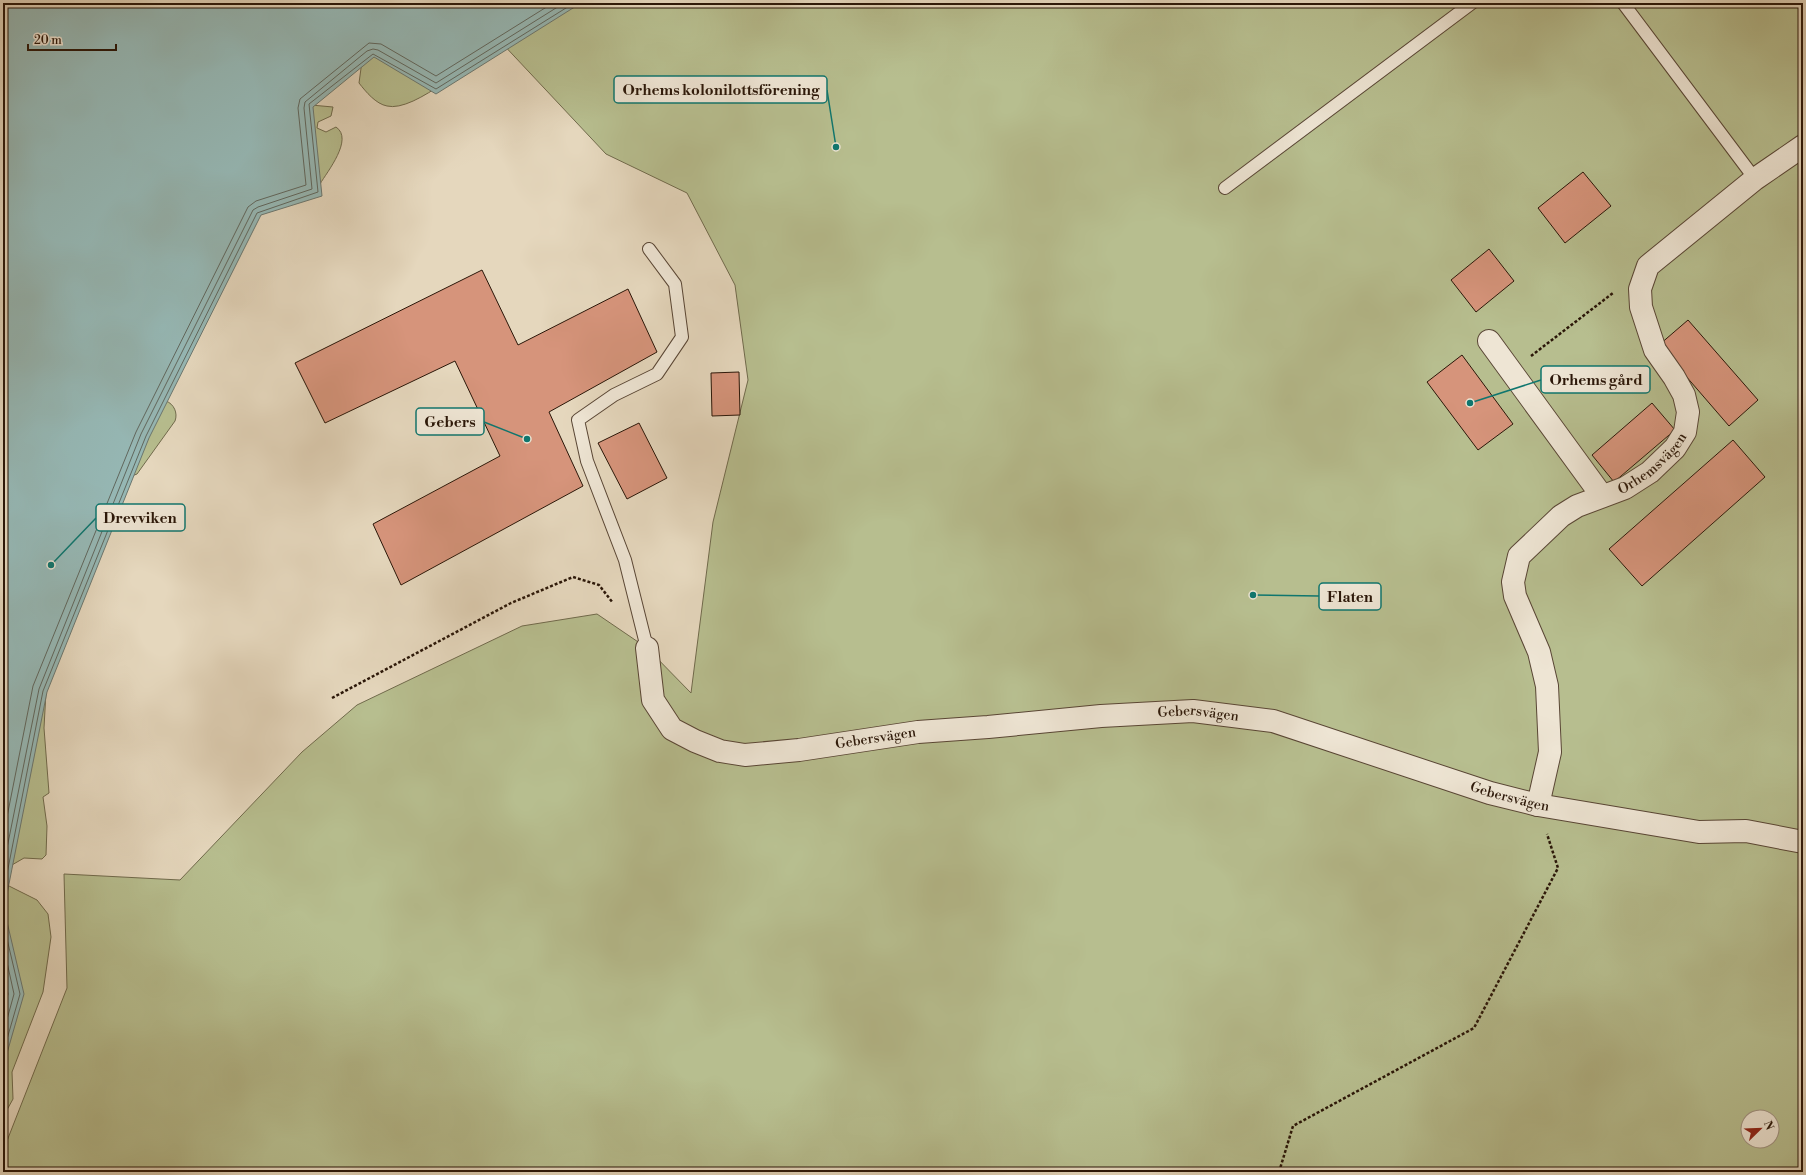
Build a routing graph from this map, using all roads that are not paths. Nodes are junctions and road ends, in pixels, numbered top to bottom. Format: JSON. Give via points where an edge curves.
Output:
{"nodes":[{"id":1,"x":1472,"y":3,"type":"edge"},
{"id":2,"x":1623,"y":3,"type":"edge"},
{"id":3,"x":1803,"y":146,"type":"edge"},
{"id":4,"x":1754,"y":179,"type":"junction"},
{"id":5,"x":1225,"y":188,"type":"dead end"},
{"id":6,"x":649,"y":249,"type":"dead end"},
{"id":7,"x":1489,"y":342,"type":"dead end"},
{"id":8,"x":1602,"y":496,"type":"junction"},
{"id":9,"x":647,"y":648,"type":"joint"},
{"id":10,"x":1538,"y":805,"type":"junction"},
{"id":11,"x":1803,"y":842,"type":"edge"}],
"edges":[{"from":1,"to":5,"type":"lane"},
{"from":2,"to":4,"type":"lane"},
{"from":3,"to":4,"type":"street"},
{"from":4,"to":8,"type":"street","name":"Orhemsvägen","via":[[1648,266],[1640,289],[1641,307],[1655,350],[1684,395],[1688,412],[1685,432],[1675,448],[1650,472],[1625,488]]},
{"from":6,"to":9,"type":"lane","via":[[675,284],[682,337],[657,374],[614,395],[578,420],[586,461],[625,560]]},
{"from":7,"to":8,"type":"street"},
{"from":8,"to":10,"type":"street","name":"Orhemsvägen","via":[[1561,516],[1524,551],[1519,556],[1513,582],[1518,607],[1539,652],[1547,686],[1550,752]]},
{"from":9,"to":10,"type":"street","name":"Gebersvägen","via":[[653,700],[672,729],[720,751],[745,755],[799,750],[918,732],[1101,716],[1193,711],[1273,721],[1490,792]]},
{"from":10,"to":11,"type":"street","name":"Gebersvägen","via":[[1699,832],[1746,831]]}]}
